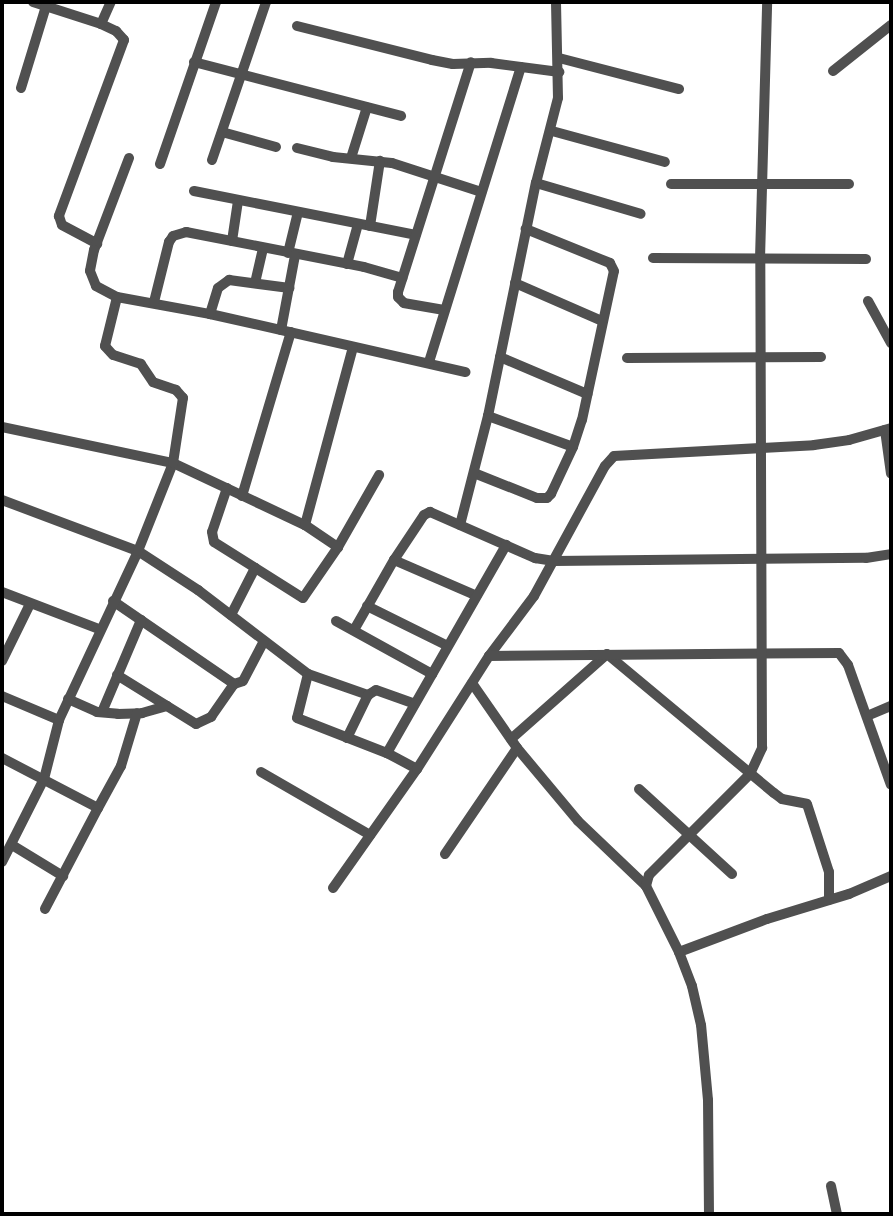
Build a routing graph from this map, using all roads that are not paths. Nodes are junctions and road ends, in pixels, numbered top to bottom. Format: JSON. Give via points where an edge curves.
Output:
{"nodes":[{"id":1,"x":33,"y":2,"type":"edge"},
{"id":2,"x":111,"y":2,"type":"edge"},
{"id":3,"x":216,"y":2,"type":"edge"},
{"id":4,"x":266,"y":2,"type":"edge"},
{"id":5,"x":556,"y":2,"type":"edge"},
{"id":6,"x":767,"y":2,"type":"edge"},
{"id":7,"x":47,"y":6,"type":"junction"},
{"id":8,"x":101,"y":24,"type":"junction"},
{"id":9,"x":891,"y":25,"type":"edge"},
{"id":10,"x":297,"y":26,"type":"dead end"},
{"id":11,"x":559,"y":58,"type":"junction"},
{"id":12,"x":471,"y":61,"type":"junction"},
{"id":13,"x":194,"y":62,"type":"junction"},
{"id":14,"x":521,"y":67,"type":"junction"},
{"id":15,"x":834,"y":71,"type":"dead end"},
{"id":16,"x":559,"y":72,"type":"junction"},
{"id":17,"x":242,"y":75,"type":"junction"},
{"id":18,"x":21,"y":88,"type":"dead end"},
{"id":19,"x":679,"y":89,"type":"dead end"},
{"id":20,"x":367,"y":107,"type":"junction"},
{"id":21,"x":401,"y":116,"type":"dead end"},
{"id":22,"x":552,"y":131,"type":"junction"},
{"id":23,"x":222,"y":132,"type":"junction"},
{"id":24,"x":276,"y":147,"type":"dead end"},
{"id":25,"x":297,"y":148,"type":"dead end"},
{"id":26,"x":130,"y":158,"type":"dead end"},
{"id":27,"x":351,"y":158,"type":"junction"},
{"id":28,"x":212,"y":160,"type":"dead end"},
{"id":29,"x":380,"y":161,"type":"junction"},
{"id":30,"x":665,"y":162,"type":"dead end"},
{"id":31,"x":160,"y":164,"type":"dead end"},
{"id":32,"x":435,"y":176,"type":"junction"},
{"id":33,"x":536,"y":183,"type":"junction"},
{"id":34,"x":671,"y":184,"type":"dead end"},
{"id":35,"x":763,"y":184,"type":"junction"},
{"id":36,"x":849,"y":184,"type":"dead end"},
{"id":37,"x":194,"y":191,"type":"dead end"},
{"id":38,"x":481,"y":192,"type":"junction"},
{"id":39,"x":238,"y":201,"type":"junction"},
{"id":40,"x":298,"y":212,"type":"junction"},
{"id":41,"x":641,"y":214,"type":"dead end"},
{"id":42,"x":358,"y":224,"type":"junction"},
{"id":43,"x":370,"y":226,"type":"junction"},
{"id":44,"x":526,"y":229,"type":"junction"},
{"id":45,"x":416,"y":235,"type":"junction"},
{"id":46,"x":232,"y":241,"type":"junction"},
{"id":47,"x":97,"y":244,"type":"junction"},
{"id":48,"x":263,"y":248,"type":"junction"},
{"id":49,"x":292,"y":254,"type":"junction"},
{"id":50,"x":653,"y":258,"type":"dead end"},
{"id":51,"x":760,"y":259,"type":"junction"},
{"id":52,"x":866,"y":259,"type":"dead end"},
{"id":53,"x":347,"y":264,"type":"junction"},
{"id":54,"x":402,"y":278,"type":"junction"},
{"id":55,"x":255,"y":283,"type":"junction"},
{"id":56,"x":515,"y":283,"type":"junction"},
{"id":57,"x":289,"y":288,"type":"junction"},
{"id":58,"x":117,"y":297,"type":"junction"},
{"id":59,"x":868,"y":301,"type":"dead end"},
{"id":60,"x":154,"y":302,"type":"junction"},
{"id":61,"x":444,"y":310,"type":"junction"},
{"id":62,"x":210,"y":314,"type":"junction"},
{"id":63,"x":602,"y":321,"type":"junction"},
{"id":64,"x":286,"y":331,"type":"junction"},
{"id":65,"x":891,"y":343,"type":"edge"},
{"id":66,"x":353,"y":347,"type":"junction"},
{"id":67,"x":500,"y":357,"type":"junction"},
{"id":68,"x":821,"y":357,"type":"dead end"},
{"id":69,"x":627,"y":358,"type":"dead end"},
{"id":70,"x":761,"y":358,"type":"junction"},
{"id":71,"x":429,"y":362,"type":"junction"},
{"id":72,"x":464,"y":372,"type":"dead end"},
{"id":73,"x":587,"y":394,"type":"junction"},
{"id":74,"x":488,"y":416,"type":"junction"},
{"id":75,"x":2,"y":427,"type":"edge"},
{"id":76,"x":888,"y":429,"type":"edge"},
{"id":77,"x":573,"y":447,"type":"junction"},
{"id":78,"x":763,"y":447,"type":"junction"},
{"id":79,"x":173,"y":463,"type":"junction"},
{"id":80,"x":474,"y":473,"type":"junction"},
{"id":81,"x":891,"y":474,"type":"edge"},
{"id":82,"x":379,"y":475,"type":"dead end"},
{"id":83,"x":227,"y":488,"type":"junction"},
{"id":84,"x":242,"y":496,"type":"junction"},
{"id":85,"x":2,"y":500,"type":"edge"},
{"id":86,"x":305,"y":525,"type":"junction"},
{"id":87,"x":460,"y":525,"type":"junction"},
{"id":88,"x":506,"y":545,"type":"junction"},
{"id":89,"x":338,"y":547,"type":"junction"},
{"id":90,"x":138,"y":551,"type":"junction"},
{"id":91,"x":891,"y":554,"type":"edge"},
{"id":92,"x":762,"y":556,"type":"junction"},
{"id":93,"x":394,"y":559,"type":"junction"},
{"id":94,"x":554,"y":561,"type":"junction"},
{"id":95,"x":255,"y":569,"type":"junction"},
{"id":96,"x":2,"y":592,"type":"edge"},
{"id":97,"x":477,"y":596,"type":"junction"},
{"id":98,"x":113,"y":601,"type":"junction"},
{"id":99,"x":30,"y":604,"type":"junction"},
{"id":100,"x":368,"y":606,"type":"junction"},
{"id":101,"x":231,"y":615,"type":"junction"},
{"id":102,"x":141,"y":620,"type":"junction"},
{"id":103,"x":336,"y":621,"type":"dead end"},
{"id":104,"x":99,"y":629,"type":"junction"},
{"id":105,"x":354,"y":630,"type":"junction"},
{"id":106,"x":264,"y":641,"type":"junction"},
{"id":107,"x":448,"y":646,"type":"junction"},
{"id":108,"x":607,"y":654,"type":"junction"},
{"id":109,"x":489,"y":656,"type":"junction"},
{"id":110,"x":760,"y":656,"type":"junction"},
{"id":111,"x":2,"y":662,"type":"edge"},
{"id":112,"x":308,"y":674,"type":"junction"},
{"id":113,"x":432,"y":674,"type":"junction"},
{"id":114,"x":117,"y":675,"type":"junction"},
{"id":115,"x":472,"y":683,"type":"junction"},
{"id":116,"x":234,"y":684,"type":"junction"},
{"id":117,"x":368,"y":695,"type":"junction"},
{"id":118,"x":2,"y":696,"type":"edge"},
{"id":119,"x":68,"y":699,"type":"junction"},
{"id":120,"x":415,"y":704,"type":"junction"},
{"id":121,"x":167,"y":706,"type":"junction"},
{"id":122,"x":891,"y":706,"type":"edge"},
{"id":123,"x":102,"y":712,"type":"junction"},
{"id":124,"x":136,"y":713,"type":"junction"},
{"id":125,"x":867,"y":716,"type":"junction"},
{"id":126,"x":59,"y":720,"type":"junction"},
{"id":127,"x":347,"y":738,"type":"junction"},
{"id":128,"x":514,"y":743,"type":"junction"},
{"id":129,"x":387,"y":753,"type":"junction"},
{"id":130,"x":2,"y":758,"type":"edge"},
{"id":131,"x":417,"y":769,"type":"junction"},
{"id":132,"x":261,"y":772,"type":"dead end"},
{"id":133,"x":750,"y":774,"type":"junction"},
{"id":134,"x":44,"y":779,"type":"junction"},
{"id":135,"x":891,"y":785,"type":"edge"},
{"id":136,"x":639,"y":789,"type":"dead end"},
{"id":137,"x":98,"y":808,"type":"junction"},
{"id":138,"x":370,"y":835,"type":"junction"},
{"id":139,"x":688,"y":836,"type":"junction"},
{"id":140,"x":12,"y":845,"type":"junction"},
{"id":141,"x":445,"y":854,"type":"dead end"},
{"id":142,"x":2,"y":862,"type":"edge"},
{"id":143,"x":732,"y":874,"type":"dead end"},
{"id":144,"x":63,"y":876,"type":"junction"},
{"id":145,"x":891,"y":876,"type":"edge"},
{"id":146,"x":646,"y":886,"type":"junction"},
{"id":147,"x":333,"y":888,"type":"dead end"},
{"id":148,"x":829,"y":900,"type":"junction"},
{"id":149,"x":45,"y":909,"type":"dead end"},
{"id":150,"x":679,"y":952,"type":"junction"},
{"id":151,"x":831,"y":1186,"type":"dead end"},
{"id":152,"x":709,"y":1214,"type":"edge"},
{"id":153,"x":837,"y":1214,"type":"edge"}],
"edges":[{"from":1,"to":7,"type":"street"},
{"from":2,"to":8,"type":"street"},
{"from":3,"to":13,"type":"street"},
{"from":4,"to":17,"type":"street"},
{"from":5,"to":11,"type":"street"},
{"from":6,"to":35,"type":"street"},
{"from":7,"to":8,"type":"street"},
{"from":7,"to":18,"type":"street"},
{"from":8,"to":47,"type":"street","via":[[121,35],[122,46],[59,216],[62,225]]},
{"from":9,"to":15,"type":"street"},
{"from":10,"to":12,"type":"street","via":[[432,60]]},
{"from":11,"to":16,"type":"street"},
{"from":11,"to":19,"type":"street"},
{"from":12,"to":14,"type":"street"},
{"from":12,"to":32,"type":"street"},
{"from":13,"to":17,"type":"street"},
{"from":13,"to":31,"type":"street"},
{"from":14,"to":16,"type":"street"},
{"from":14,"to":38,"type":"street"},
{"from":16,"to":22,"type":"street"},
{"from":17,"to":20,"type":"street"},
{"from":17,"to":23,"type":"street"},
{"from":20,"to":21,"type":"street"},
{"from":20,"to":27,"type":"street"},
{"from":22,"to":30,"type":"street"},
{"from":22,"to":33,"type":"street"},
{"from":23,"to":24,"type":"street"},
{"from":23,"to":28,"type":"street"},
{"from":25,"to":27,"type":"street"},
{"from":26,"to":47,"type":"street"},
{"from":27,"to":29,"type":"street"},
{"from":29,"to":32,"type":"street"},
{"from":29,"to":43,"type":"street"},
{"from":32,"to":38,"type":"street"},
{"from":32,"to":45,"type":"street"},
{"from":33,"to":41,"type":"street"},
{"from":33,"to":44,"type":"street"},
{"from":34,"to":35,"type":"street"},
{"from":35,"to":36,"type":"street"},
{"from":35,"to":51,"type":"street"},
{"from":37,"to":39,"type":"street"},
{"from":38,"to":61,"type":"street"},
{"from":39,"to":40,"type":"street"},
{"from":39,"to":46,"type":"street"},
{"from":40,"to":42,"type":"street"},
{"from":40,"to":49,"type":"street"},
{"from":42,"to":43,"type":"street"},
{"from":42,"to":53,"type":"street"},
{"from":43,"to":45,"type":"street"},
{"from":44,"to":56,"type":"street"},
{"from":44,"to":63,"type":"street","via":[[613,267]]},
{"from":45,"to":54,"type":"street"},
{"from":46,"to":48,"type":"street"},
{"from":46,"to":60,"type":"street","via":[[186,232],[173,236]]},
{"from":47,"to":58,"type":"street","via":[[92,279]]},
{"from":48,"to":49,"type":"street"},
{"from":48,"to":55,"type":"street"},
{"from":49,"to":53,"type":"street"},
{"from":49,"to":57,"type":"street"},
{"from":50,"to":51,"type":"street"},
{"from":51,"to":52,"type":"street"},
{"from":51,"to":70,"type":"street"},
{"from":53,"to":54,"type":"street"},
{"from":54,"to":61,"type":"street","via":[[400,301]]},
{"from":55,"to":57,"type":"street"},
{"from":55,"to":62,"type":"street","via":[[224,282]]},
{"from":56,"to":63,"type":"street"},
{"from":56,"to":67,"type":"street"},
{"from":57,"to":64,"type":"street"},
{"from":58,"to":60,"type":"street"},
{"from":58,"to":79,"type":"street","via":[[105,346],[113,355],[141,364],[153,382],[176,390],[183,398]]},
{"from":59,"to":65,"type":"street"},
{"from":60,"to":62,"type":"street"},
{"from":61,"to":71,"type":"street"},
{"from":62,"to":64,"type":"street"},
{"from":63,"to":73,"type":"street"},
{"from":64,"to":66,"type":"street"},
{"from":64,"to":84,"type":"street"},
{"from":66,"to":71,"type":"street"},
{"from":66,"to":86,"type":"street"},
{"from":67,"to":73,"type":"street"},
{"from":67,"to":74,"type":"street"},
{"from":68,"to":70,"type":"street"},
{"from":69,"to":70,"type":"street"},
{"from":70,"to":78,"type":"street"},
{"from":71,"to":72,"type":"street"},
{"from":73,"to":77,"type":"street"},
{"from":74,"to":77,"type":"street"},
{"from":74,"to":80,"type":"street"},
{"from":75,"to":79,"type":"street"},
{"from":76,"to":78,"type":"street","via":[[849,440]]},
{"from":76,"to":81,"type":"street"},
{"from":77,"to":80,"type":"street","via":[[547,498]]},
{"from":78,"to":92,"type":"street"},
{"from":78,"to":94,"type":"street","via":[[614,456]]},
{"from":79,"to":83,"type":"street"},
{"from":79,"to":90,"type":"street"},
{"from":80,"to":87,"type":"street"},
{"from":82,"to":89,"type":"street"},
{"from":83,"to":84,"type":"street"},
{"from":83,"to":95,"type":"street","via":[[212,538]]},
{"from":84,"to":86,"type":"street"},
{"from":85,"to":90,"type":"street"},
{"from":86,"to":89,"type":"street"},
{"from":87,"to":88,"type":"street"},
{"from":87,"to":93,"type":"street","via":[[427,513]]},
{"from":88,"to":94,"type":"street"},
{"from":88,"to":97,"type":"street"},
{"from":89,"to":95,"type":"street","via":[[303,598]]},
{"from":90,"to":98,"type":"street"},
{"from":90,"to":101,"type":"street"},
{"from":91,"to":92,"type":"street","via":[[866,558]]},
{"from":92,"to":94,"type":"street"},
{"from":92,"to":110,"type":"street"},
{"from":93,"to":97,"type":"street"},
{"from":93,"to":100,"type":"street"},
{"from":94,"to":109,"type":"street"},
{"from":95,"to":101,"type":"street"},
{"from":96,"to":99,"type":"street"},
{"from":97,"to":107,"type":"street"},
{"from":98,"to":102,"type":"street"},
{"from":98,"to":104,"type":"street"},
{"from":99,"to":104,"type":"street"},
{"from":99,"to":111,"type":"street"},
{"from":100,"to":105,"type":"street"},
{"from":100,"to":107,"type":"street"},
{"from":101,"to":106,"type":"street"},
{"from":102,"to":114,"type":"street"},
{"from":102,"to":116,"type":"street"},
{"from":103,"to":105,"type":"street"},
{"from":104,"to":119,"type":"street"},
{"from":105,"to":113,"type":"street"},
{"from":106,"to":112,"type":"street"},
{"from":106,"to":116,"type":"street","via":[[243,681]]},
{"from":107,"to":113,"type":"street"},
{"from":108,"to":109,"type":"street"},
{"from":108,"to":110,"type":"street"},
{"from":108,"to":128,"type":"street"},
{"from":108,"to":133,"type":"street"},
{"from":109,"to":115,"type":"street"},
{"from":110,"to":125,"type":"street","via":[[839,653]]},
{"from":110,"to":133,"type":"street","via":[[762,748]]},
{"from":112,"to":117,"type":"street"},
{"from":112,"to":127,"type":"street","via":[[297,718]]},
{"from":113,"to":120,"type":"street"},
{"from":114,"to":121,"type":"street"},
{"from":114,"to":123,"type":"street"},
{"from":115,"to":128,"type":"street"},
{"from":115,"to":131,"type":"street"},
{"from":116,"to":121,"type":"street","via":[[202,724]]},
{"from":117,"to":120,"type":"street","via":[[376,690]]},
{"from":117,"to":127,"type":"street"},
{"from":118,"to":126,"type":"street"},
{"from":119,"to":123,"type":"street"},
{"from":119,"to":126,"type":"street"},
{"from":120,"to":129,"type":"street"},
{"from":121,"to":124,"type":"street"},
{"from":122,"to":125,"type":"street"},
{"from":123,"to":124,"type":"street"},
{"from":124,"to":137,"type":"street","via":[[121,766]]},
{"from":125,"to":135,"type":"street"},
{"from":126,"to":134,"type":"street"},
{"from":127,"to":129,"type":"street"},
{"from":128,"to":141,"type":"street"},
{"from":128,"to":146,"type":"street","via":[[599,844]]},
{"from":129,"to":131,"type":"street"},
{"from":130,"to":134,"type":"street"},
{"from":131,"to":138,"type":"street"},
{"from":132,"to":138,"type":"street"},
{"from":133,"to":139,"type":"street"},
{"from":133,"to":148,"type":"street","via":[[782,799],[807,804],[829,872]]},
{"from":134,"to":137,"type":"street"},
{"from":134,"to":140,"type":"street"},
{"from":136,"to":139,"type":"street"},
{"from":137,"to":144,"type":"street"},
{"from":138,"to":147,"type":"street"},
{"from":139,"to":143,"type":"street"},
{"from":139,"to":146,"type":"street","via":[[649,875]]},
{"from":140,"to":142,"type":"street"},
{"from":140,"to":144,"type":"street"},
{"from":144,"to":149,"type":"street"},
{"from":145,"to":148,"type":"street"},
{"from":146,"to":150,"type":"street"},
{"from":148,"to":150,"type":"street"},
{"from":150,"to":152,"type":"street","via":[[692,986],[706,1058]]},
{"from":151,"to":153,"type":"street"}]}
